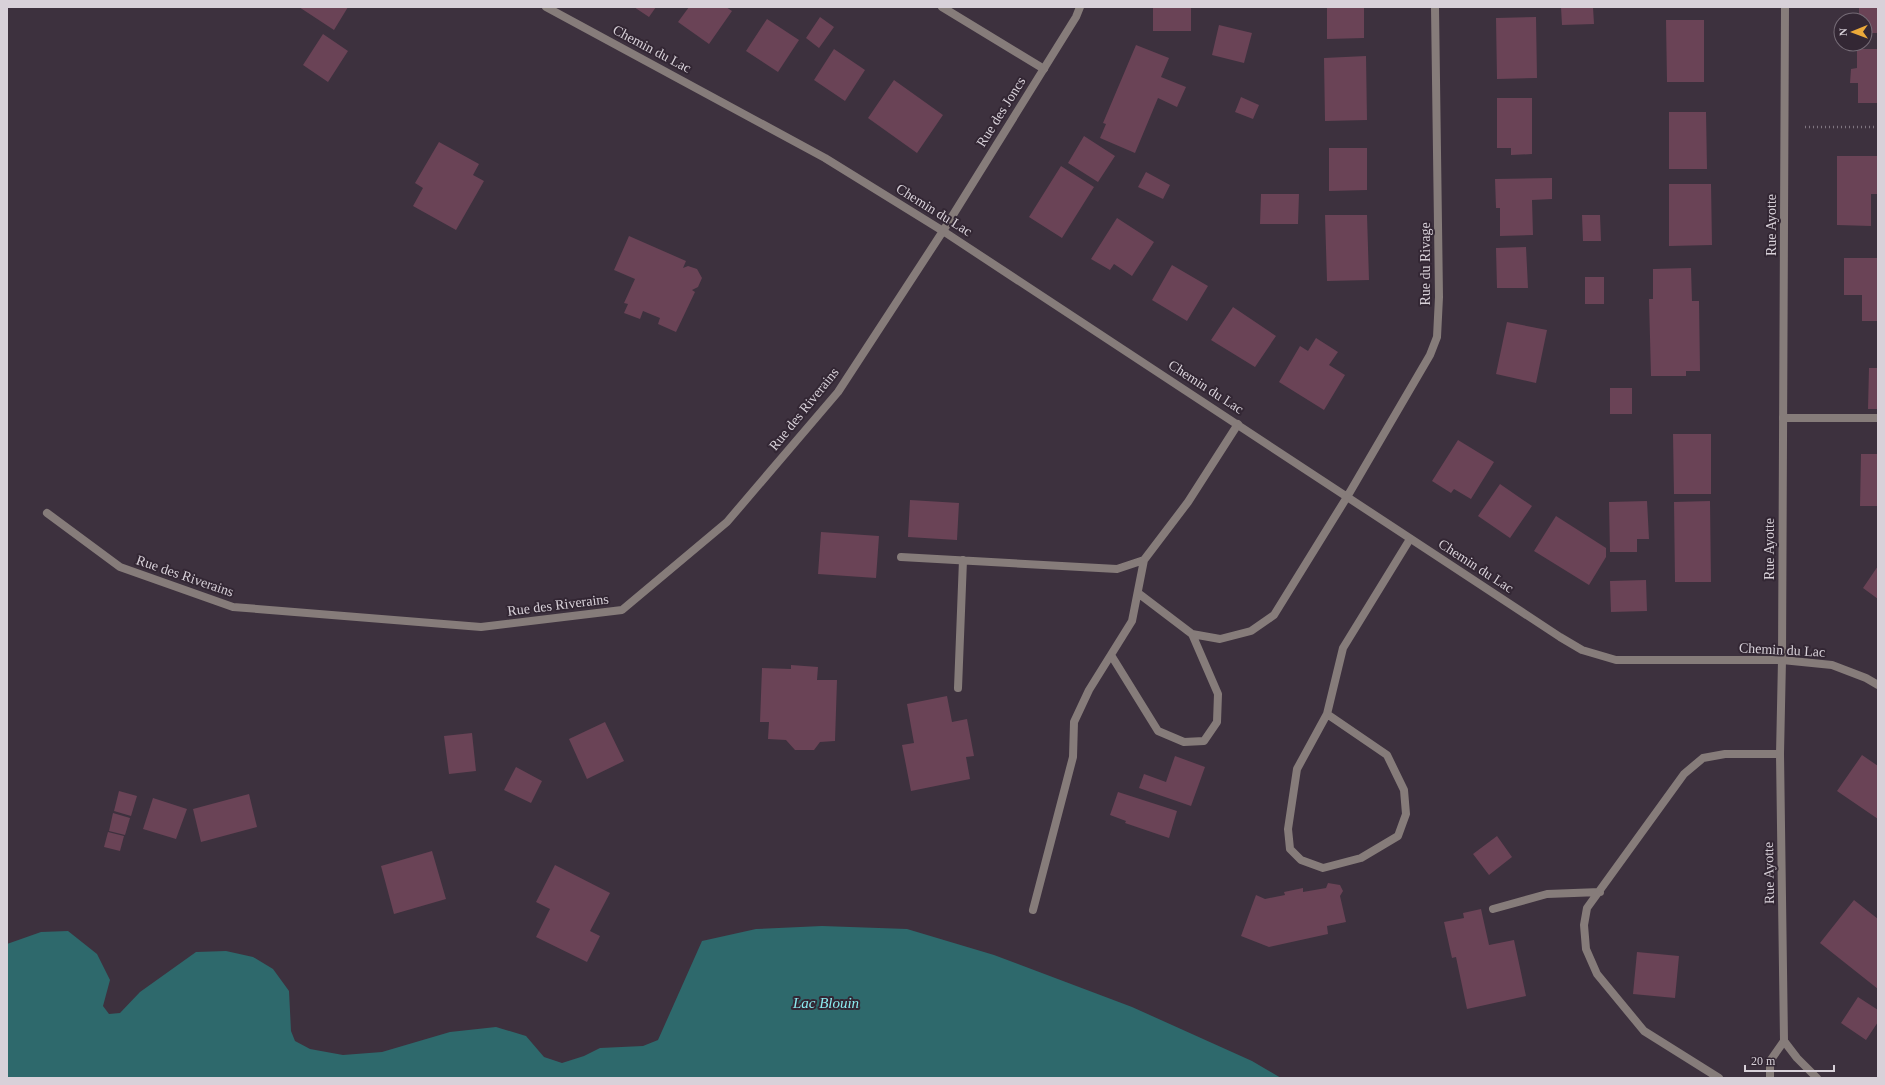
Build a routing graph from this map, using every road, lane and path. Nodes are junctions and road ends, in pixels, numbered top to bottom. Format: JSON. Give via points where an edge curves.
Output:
{"nodes":[{"id":1,"x":546,"y":7,"type":"edge"},
{"id":2,"x":942,"y":7,"type":"edge"},
{"id":3,"x":1080,"y":7,"type":"edge"},
{"id":4,"x":1435,"y":7,"type":"edge"},
{"id":5,"x":1785,"y":7,"type":"edge"},
{"id":6,"x":1044,"y":69,"type":"junction"},
{"id":7,"x":1784,"y":127,"type":"junction"},
{"id":8,"x":1878,"y":127,"type":"edge"},
{"id":9,"x":943,"y":231,"type":"junction"},
{"id":10,"x":1783,"y":418,"type":"junction"},
{"id":11,"x":1878,"y":418,"type":"edge"},
{"id":12,"x":1238,"y":424,"type":"junction"},
{"id":13,"x":1347,"y":497,"type":"junction"},
{"id":14,"x":47,"y":513,"type":"dead end"},
{"id":15,"x":1410,"y":539,"type":"junction"},
{"id":16,"x":901,"y":557,"type":"dead end"},
{"id":17,"x":963,"y":560,"type":"junction"},
{"id":18,"x":1144,"y":560,"type":"junction"},
{"id":19,"x":1138,"y":592,"type":"junction"},
{"id":20,"x":1192,"y":634,"type":"junction"},
{"id":21,"x":1110,"y":655,"type":"junction"},
{"id":22,"x":1782,"y":660,"type":"junction"},
{"id":23,"x":1878,"y":685,"type":"edge"},
{"id":24,"x":958,"y":688,"type":"dead end"},
{"id":25,"x":1327,"y":714,"type":"junction"},
{"id":26,"x":1780,"y":754,"type":"junction"},
{"id":27,"x":1600,"y":892,"type":"junction"},
{"id":28,"x":1493,"y":909,"type":"dead end"},
{"id":29,"x":1032,"y":910,"type":"dead end"},
{"id":30,"x":1784,"y":1041,"type":"junction"},
{"id":31,"x":1719,"y":1078,"type":"edge"},
{"id":32,"x":1770,"y":1078,"type":"edge"},
{"id":33,"x":1817,"y":1078,"type":"edge"}],
"edges":[{"from":1,"to":9,"type":"street","name":"Chemin du Lac","via":[[825,158]]},
{"from":2,"to":6,"type":"street"},
{"from":3,"to":6,"type":"street","name":"Rue des Joncs"},
{"from":4,"to":13,"type":"street","name":"Rue du Rivage","via":[[1440,297],[1437,338],[1430,355]]},
{"from":5,"to":7,"type":"street","name":"Rue Ayotte"},
{"from":6,"to":9,"type":"street","name":"Rue des Joncs"},
{"from":7,"to":8,"type":"path"},
{"from":7,"to":10,"type":"street","name":"Rue Ayotte"},
{"from":9,"to":12,"type":"street","name":"Chemin du Lac"},
{"from":9,"to":14,"type":"street","name":"Rue des Riverains","via":[[838,392],[727,522],[622,610],[481,627],[232,607],[120,567]]},
{"from":10,"to":11,"type":"street"},
{"from":10,"to":22,"type":"street","name":"Rue Ayotte"},
{"from":12,"to":13,"type":"street","name":"Chemin du Lac"},
{"from":12,"to":18,"type":"street","via":[[1188,502]]},
{"from":13,"to":15,"type":"street","name":"Chemin du Lac"},
{"from":13,"to":20,"type":"street","name":"Rue du Rivage","via":[[1274,615],[1251,631],[1220,639]]},
{"from":15,"to":22,"type":"street","name":"Chemin du Lac","via":[[1582,650],[1616,660]]},
{"from":15,"to":25,"type":"street","via":[[1343,648]]},
{"from":16,"to":17,"type":"street"},
{"from":17,"to":18,"type":"street","via":[[1117,569]]},
{"from":17,"to":24,"type":"street"},
{"from":18,"to":19,"type":"street"},
{"from":19,"to":20,"type":"street"},
{"from":19,"to":21,"type":"street","via":[[1132,621]]},
{"from":20,"to":21,"type":"street","via":[[1218,694],[1217,722],[1204,741],[1184,742],[1158,731]]},
{"from":21,"to":29,"type":"street","via":[[1074,722],[1073,757]]},
{"from":22,"to":23,"type":"street","name":"Chemin du Lac","via":[[1832,665]]},
{"from":22,"to":26,"type":"street","name":"Rue Ayotte"},
{"from":25,"to":25,"type":"street","via":[[1297,769],[1288,829],[1290,849],[1301,860],[1323,868],[1361,858],[1398,836],[1406,814],[1404,790],[1387,755]]},
{"from":26,"to":27,"type":"street","via":[[1725,754],[1703,758],[1684,774]]},
{"from":26,"to":30,"type":"street","name":"Rue Ayotte"},
{"from":27,"to":28,"type":"street","via":[[1547,894]]},
{"from":27,"to":31,"type":"street","via":[[1587,908],[1584,926],[1586,949],[1597,974],[1644,1031]]},
{"from":30,"to":32,"type":"street","via":[[1770,1061]]},
{"from":30,"to":33,"type":"street"}]}
